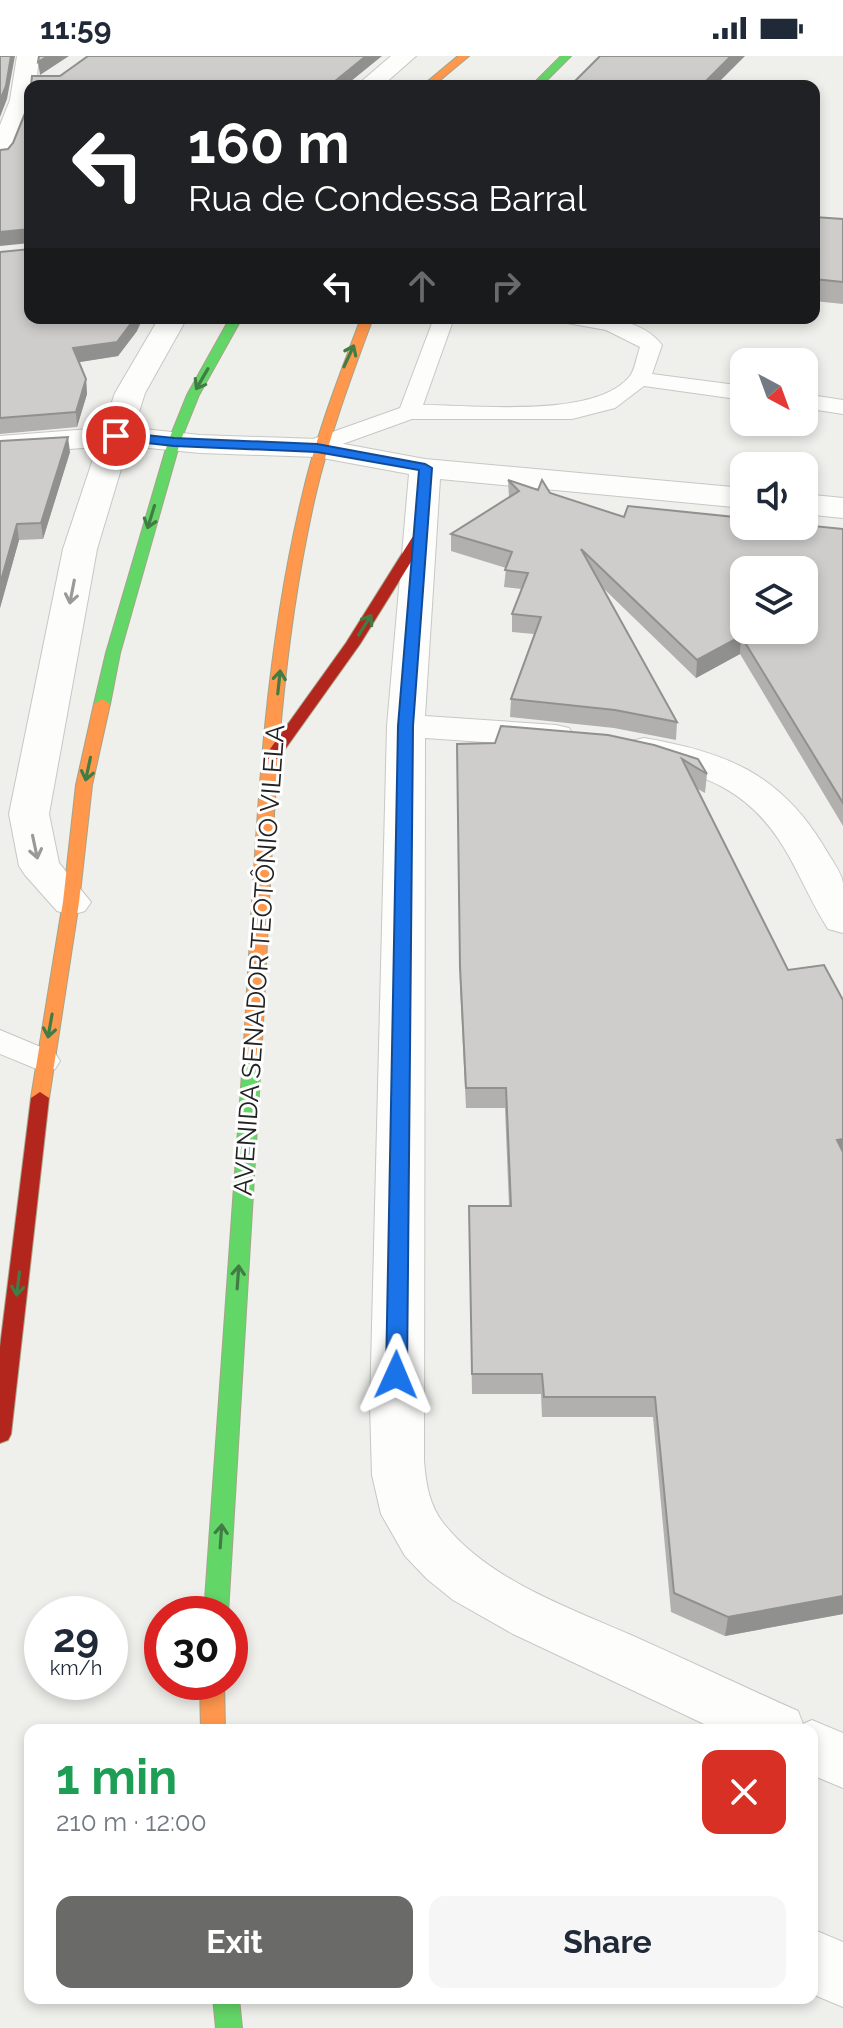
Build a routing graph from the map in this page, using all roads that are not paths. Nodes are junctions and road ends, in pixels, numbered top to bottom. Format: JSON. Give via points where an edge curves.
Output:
{"nodes":[{"id":1,"x":28,"y":56,"type":"edge"},
{"id":2,"x":405,"y":56,"type":"edge"},
{"id":3,"x":464,"y":56,"type":"edge"},
{"id":4,"x":566,"y":56,"type":"edge"},
{"id":5,"x":27,"y":80,"type":"edge"},
{"id":6,"x":375,"y":80,"type":"edge"},
{"id":7,"x":434,"y":80,"type":"edge"},
{"id":8,"x":542,"y":80,"type":"edge"},
{"id":9,"x":24,"y":101,"type":"edge"},
{"id":10,"x":0,"y":155,"type":"edge"},
{"id":11,"x":170,"y":324,"type":"edge"},
{"id":12,"x":233,"y":324,"type":"edge"},
{"id":13,"x":364,"y":324,"type":"edge"},
{"id":14,"x":442,"y":324,"type":"edge"},
{"id":15,"x":609,"y":324,"type":"edge"},
{"id":16,"x":640,"y":379,"type":"junction"},
{"id":17,"x":730,"y":391,"type":"edge"},
{"id":18,"x":818,"y":403,"type":"edge"},
{"id":19,"x":843,"y":407,"type":"edge"},
{"id":20,"x":410,"y":412,"type":"junction"},
{"id":21,"x":116,"y":436,"type":"junction"},
{"id":22,"x":174,"y":442,"type":"junction"},
{"id":23,"x":0,"y":445,"type":"edge"},
{"id":24,"x":317,"y":446,"type":"junction"},
{"id":25,"x":425,"y":468,"type":"junction"},
{"id":26,"x":730,"y":497,"type":"edge"},
{"id":27,"x":818,"y":505,"type":"edge"},
{"id":28,"x":843,"y":508,"type":"edge"},
{"id":29,"x":420,"y":536,"type":"junction"},
{"id":30,"x":406,"y":726,"type":"junction"},
{"id":31,"x":272,"y":758,"type":"junction"},
{"id":32,"x":71,"y":902,"type":"junction"},
{"id":33,"x":843,"y":920,"type":"edge"},
{"id":34,"x":0,"y":1041,"type":"edge"},
{"id":35,"x":44,"y":1061,"type":"junction"},
{"id":36,"x":0,"y":1434,"type":"edge"},
{"id":37,"x":217,"y":1596,"type":"edge"},
{"id":38,"x":212,"y":1700,"type":"edge"},
{"id":39,"x":213,"y":1724,"type":"edge"},
{"id":40,"x":764,"y":1724,"type":"edge"},
{"id":41,"x":818,"y":1750,"type":"edge"},
{"id":42,"x":843,"y":1761,"type":"edge"},
{"id":43,"x":818,"y":1963,"type":"edge"},
{"id":44,"x":843,"y":1976,"type":"edge"},
{"id":45,"x":227,"y":2004,"type":"edge"},
{"id":46,"x":229,"y":2028,"type":"edge"}],
"edges":[{"from":1,"to":5,"type":"street"},
{"from":2,"to":6,"type":"street"},
{"from":3,"to":7,"type":"main road"},
{"from":4,"to":8,"type":"main road"},
{"from":9,"to":10,"type":"street"},
{"from":11,"to":21,"type":"street","via":[[130,393]]},
{"from":12,"to":22,"type":"main road","one_way":true},
{"from":24,"to":13,"type":"main road","name":"AVENIDA SENADOR TEOTÔNIO VILELA","one_way":true},
{"from":14,"to":20,"type":"lane"},
{"from":15,"to":16,"type":"lane","via":[[636,332],[651,345]]},
{"from":16,"to":17,"type":"lane"},
{"from":16,"to":20,"type":"lane","via":[[607,403],[572,412]]},
{"from":18,"to":19,"type":"lane"},
{"from":20,"to":24,"type":"lane"},
{"from":21,"to":22,"type":"street"},
{"from":21,"to":23,"type":"street"},
{"from":21,"to":32,"type":"street","one_way":true,"via":[[80,549],[29,814],[39,866]]},
{"from":22,"to":24,"type":"street"},
{"from":22,"to":32,"type":"main road","one_way":true,"via":[[113,653],[84,785]]},
{"from":24,"to":25,"type":"street"},
{"from":31,"to":24,"type":"main road","name":"AVENIDA SENADOR TEOTÔNIO VILELA","one_way":true,"via":[[285,625]]},
{"from":25,"to":26,"type":"street"},
{"from":25,"to":29,"type":"street"},
{"from":27,"to":28,"type":"street"},
{"from":29,"to":30,"type":"street"},
{"from":31,"to":29,"type":"main road","one_way":true,"via":[[353,644]]},
{"from":30,"to":33,"type":"street","via":[[597,742],[713,766],[769,800],[806,851]]},
{"from":30,"to":40,"type":"street","via":[[396,1406],[407,1512],[424,1543],[480,1588]]},
{"from":37,"to":31,"type":"main road","name":"AVENIDA SENADOR TEOTÔNIO VILELA","one_way":true},
{"from":32,"to":35,"type":"main road","one_way":true},
{"from":34,"to":35,"type":"lane"},
{"from":35,"to":36,"type":"main road","one_way":true},
{"from":38,"to":39,"type":"main road"},
{"from":41,"to":42,"type":"street"},
{"from":43,"to":44,"type":"street"},
{"from":45,"to":46,"type":"main road"}]}
